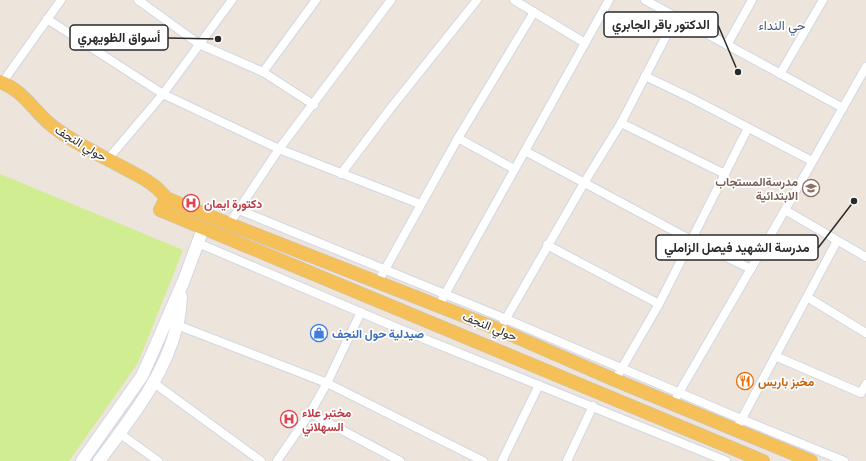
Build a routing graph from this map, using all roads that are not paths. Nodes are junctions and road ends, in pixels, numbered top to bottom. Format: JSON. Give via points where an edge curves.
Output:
{"nodes":[{"id":1,"x":61,"y":0,"type":"edge"},
{"id":2,"x":138,"y":0,"type":"edge"},
{"id":3,"x":232,"y":0,"type":"edge"},
{"id":4,"x":316,"y":0,"type":"edge"},
{"id":5,"x":391,"y":0,"type":"edge"},
{"id":6,"x":477,"y":0,"type":"edge"},
{"id":7,"x":514,"y":0,"type":"edge"},
{"id":8,"x":609,"y":0,"type":"edge"},
{"id":9,"x":645,"y":0,"type":"edge"},
{"id":10,"x":752,"y":0,"type":"edge"},
{"id":11,"x":824,"y":0,"type":"edge"},
{"id":12,"x":534,"y":12,"type":"junction"},
{"id":13,"x":676,"y":17,"type":"junction"},
{"id":14,"x":47,"y":19,"type":"junction"},
{"id":15,"x":585,"y":43,"type":"junction"},
{"id":16,"x":199,"y":44,"type":"junction"},
{"id":17,"x":727,"y":45,"type":"junction"},
{"id":18,"x":866,"y":68,"type":"edge"},
{"id":19,"x":263,"y":72,"type":"junction"},
{"id":20,"x":780,"y":74,"type":"junction"},
{"id":21,"x":645,"y":76,"type":"junction"},
{"id":22,"x":1,"y":82,"type":"edge"},
{"id":23,"x":163,"y":94,"type":"junction"},
{"id":24,"x":314,"y":105,"type":"junction"},
{"id":25,"x":842,"y":108,"type":"junction"},
{"id":26,"x":621,"y":123,"type":"junction"},
{"id":27,"x":748,"y":128,"type":"junction"},
{"id":28,"x":458,"y":138,"type":"junction"},
{"id":29,"x":279,"y":150,"type":"junction"},
{"id":30,"x":525,"y":151,"type":"junction"},
{"id":31,"x":108,"y":159,"type":"junction"},
{"id":32,"x":812,"y":161,"type":"junction"},
{"id":33,"x":514,"y":169,"type":"junction"},
{"id":34,"x":341,"y":174,"type":"junction"},
{"id":35,"x":725,"y":174,"type":"junction"},
{"id":36,"x":584,"y":183,"type":"junction"},
{"id":37,"x":166,"y":198,"type":"junction"},
{"id":38,"x":420,"y":204,"type":"junction"},
{"id":39,"x":239,"y":210,"type":"junction"},
{"id":40,"x":785,"y":210,"type":"junction"},
{"id":41,"x":229,"y":224,"type":"junction"},
{"id":42,"x":203,"y":229,"type":"junction"},
{"id":43,"x":691,"y":240,"type":"junction"},
{"id":44,"x":837,"y":241,"type":"junction"},
{"id":45,"x":198,"y":243,"type":"junction"},
{"id":46,"x":547,"y":245,"type":"junction"},
{"id":47,"x":866,"y":257,"type":"edge"},
{"id":48,"x":385,"y":269,"type":"junction"},
{"id":49,"x":751,"y":269,"type":"junction"},
{"id":50,"x":184,"y":280,"type":"junction"},
{"id":51,"x":378,"y":282,"type":"junction"},
{"id":52,"x":807,"y":297,"type":"junction"},
{"id":53,"x":442,"y":299,"type":"junction"},
{"id":54,"x":659,"y":304,"type":"junction"},
{"id":55,"x":361,"y":312,"type":"junction"},
{"id":56,"x":503,"y":324,"type":"junction"},
{"id":57,"x":178,"y":325,"type":"junction"},
{"id":58,"x":866,"y":332,"type":"edge"},
{"id":59,"x":775,"y":356,"type":"junction"},
{"id":60,"x":622,"y":368,"type":"junction"},
{"id":61,"x":615,"y":380,"type":"junction"},
{"id":62,"x":154,"y":382,"type":"junction"},
{"id":63,"x":327,"y":383,"type":"junction"},
{"id":64,"x":866,"y":384,"type":"edge"},
{"id":65,"x":539,"y":386,"type":"junction"},
{"id":66,"x":863,"y":394,"type":"edge"},
{"id":67,"x":676,"y":398,"type":"junction"},
{"id":68,"x":593,"y":406,"type":"junction"},
{"id":69,"x":310,"y":413,"type":"junction"},
{"id":70,"x":739,"y":424,"type":"junction"},
{"id":71,"x":119,"y":433,"type":"junction"},
{"id":72,"x":82,"y":461,"type":"edge"},
{"id":73,"x":99,"y":461,"type":"edge"},
{"id":74,"x":158,"y":461,"type":"edge"},
{"id":75,"x":261,"y":461,"type":"edge"},
{"id":76,"x":277,"y":461,"type":"edge"},
{"id":77,"x":400,"y":461,"type":"edge"},
{"id":78,"x":483,"y":461,"type":"edge"},
{"id":79,"x":502,"y":461,"type":"edge"},
{"id":80,"x":567,"y":461,"type":"edge"},
{"id":81,"x":726,"y":461,"type":"edge"},
{"id":82,"x":763,"y":461,"type":"edge"},
{"id":83,"x":811,"y":461,"type":"edge"},
{"id":84,"x":844,"y":461,"type":"edge"}],
"edges":[{"from":1,"to":14,"type":"street"},
{"from":2,"to":16,"type":"street"},
{"from":3,"to":16,"type":"street"},
{"from":4,"to":19,"type":"street"},
{"from":5,"to":24,"type":"street"},
{"from":6,"to":34,"type":"street"},
{"from":7,"to":12,"type":"street"},
{"from":8,"to":15,"type":"street"},
{"from":9,"to":13,"type":"street"},
{"from":10,"to":17,"type":"street"},
{"from":11,"to":20,"type":"street"},
{"from":12,"to":15,"type":"street"},
{"from":12,"to":28,"type":"street"},
{"from":13,"to":17,"type":"street"},
{"from":13,"to":21,"type":"street"},
{"from":14,"to":22,"type":"street"},
{"from":14,"to":23,"type":"street"},
{"from":15,"to":30,"type":"street"},
{"from":16,"to":19,"type":"street"},
{"from":16,"to":23,"type":"street"},
{"from":17,"to":20,"type":"street"},
{"from":18,"to":25,"type":"street"},
{"from":19,"to":24,"type":"street"},
{"from":20,"to":25,"type":"street"},
{"from":21,"to":26,"type":"street"},
{"from":21,"to":27,"type":"street"},
{"from":22,"to":31,"type":"main road","name":"حولي النجف","via":[[23,95],[41,116],[61,132]]},
{"from":23,"to":29,"type":"street"},
{"from":23,"to":31,"type":"street"},
{"from":24,"to":29,"type":"street"},
{"from":25,"to":32,"type":"street"},
{"from":26,"to":35,"type":"street"},
{"from":26,"to":36,"type":"street"},
{"from":27,"to":32,"type":"street"},
{"from":27,"to":35,"type":"street"},
{"from":28,"to":33,"type":"street"},
{"from":28,"to":38,"type":"street"},
{"from":29,"to":34,"type":"street"},
{"from":29,"to":39,"type":"street"},
{"from":30,"to":33,"type":"street"},
{"from":30,"to":36,"type":"street"},
{"from":31,"to":37,"type":"main road","name":"حولي النجف","via":[[153,185]]},
{"from":32,"to":40,"type":"street"},
{"from":33,"to":53,"type":"street"},
{"from":34,"to":38,"type":"street"},
{"from":35,"to":43,"type":"street"},
{"from":36,"to":43,"type":"street"},
{"from":36,"to":46,"type":"street"},
{"from":37,"to":41,"type":"main road","name":"حولي النجف"},
{"from":37,"to":42,"type":"main road","name":"حولي النجف","via":[[160,210]]},
{"from":38,"to":48,"type":"street"},
{"from":39,"to":41,"type":"street"},
{"from":39,"to":48,"type":"street"},
{"from":40,"to":44,"type":"street"},
{"from":40,"to":49,"type":"street"},
{"from":41,"to":51,"type":"main road","name":"حولي النجف"},
{"from":42,"to":45,"type":"street"},
{"from":42,"to":82,"type":"main road","name":"حولي النجف"},
{"from":43,"to":49,"type":"street"},
{"from":43,"to":54,"type":"street"},
{"from":44,"to":47,"type":"street"},
{"from":44,"to":52,"type":"street"},
{"from":45,"to":50,"type":"street"},
{"from":45,"to":55,"type":"street"},
{"from":46,"to":54,"type":"street"},
{"from":46,"to":56,"type":"street"},
{"from":48,"to":51,"type":"street"},
{"from":48,"to":53,"type":"street"},
{"from":49,"to":67,"type":"street"},
{"from":50,"to":57,"type":"street"},
{"from":50,"to":72,"type":"street","via":[[142,376]]},
{"from":51,"to":53,"type":"main road","name":"حولي النجف"},
{"from":52,"to":58,"type":"street"},
{"from":52,"to":59,"type":"street"},
{"from":53,"to":56,"type":"main road","name":"حولي النجف"},
{"from":54,"to":60,"type":"street"},
{"from":55,"to":63,"type":"street"},
{"from":55,"to":65,"type":"street"},
{"from":56,"to":60,"type":"street"},
{"from":56,"to":61,"type":"main road","name":"حولي النجف"},
{"from":57,"to":62,"type":"street"},
{"from":57,"to":63,"type":"street"},
{"from":59,"to":66,"type":"street"},
{"from":59,"to":70,"type":"street"},
{"from":60,"to":61,"type":"street"},
{"from":60,"to":67,"type":"street"},
{"from":61,"to":67,"type":"main road","name":"حولي النجف"},
{"from":62,"to":71,"type":"street"},
{"from":62,"to":75,"type":"street"},
{"from":63,"to":69,"type":"street"},
{"from":63,"to":78,"type":"street"},
{"from":64,"to":66,"type":"street"},
{"from":65,"to":68,"type":"street"},
{"from":65,"to":79,"type":"street"},
{"from":67,"to":70,"type":"main road","name":"حولي النجف"},
{"from":68,"to":80,"type":"street"},
{"from":68,"to":81,"type":"street"},
{"from":69,"to":76,"type":"street"},
{"from":69,"to":77,"type":"street"},
{"from":70,"to":83,"type":"main road","name":"حولي النجف"},
{"from":70,"to":84,"type":"street"},
{"from":71,"to":73,"type":"street"},
{"from":71,"to":74,"type":"street"}]}
